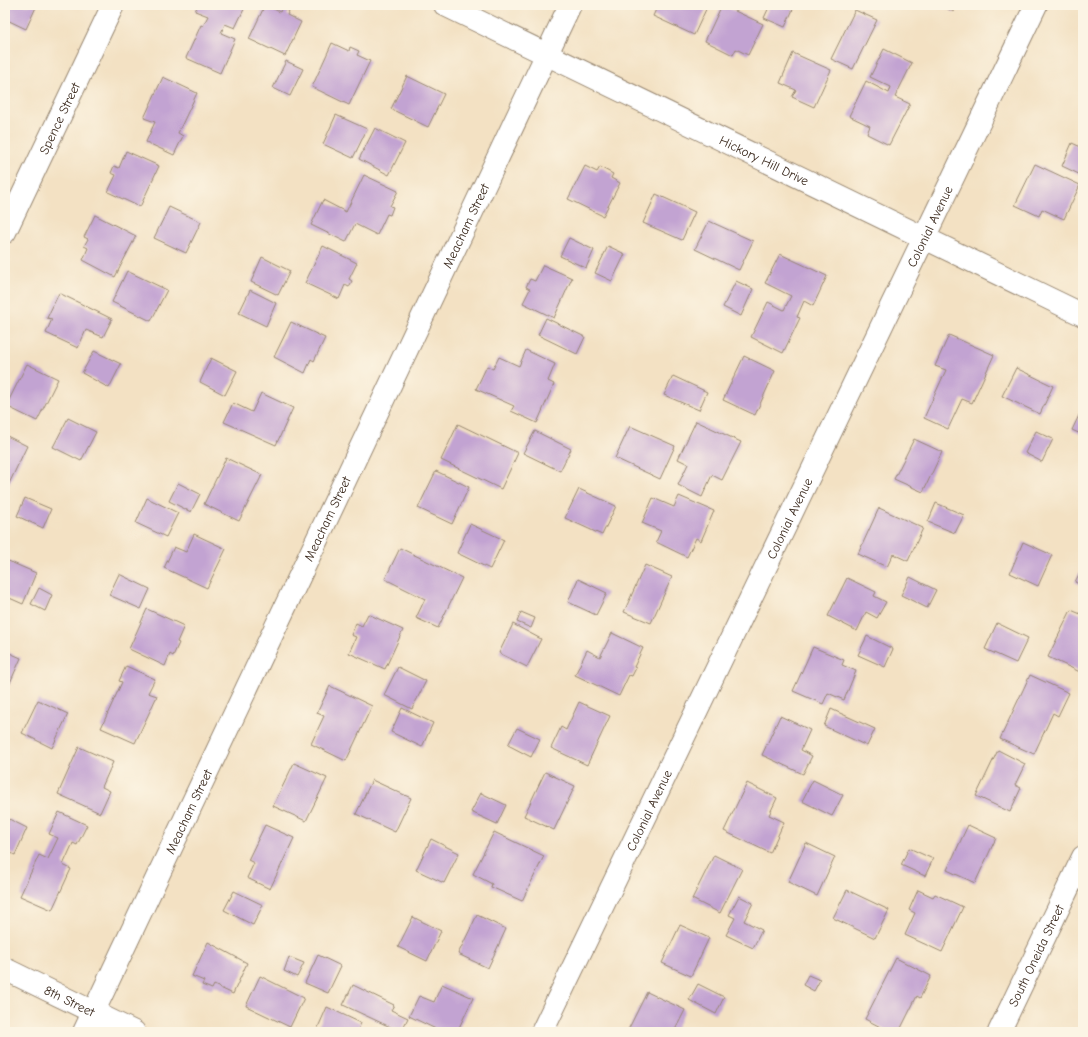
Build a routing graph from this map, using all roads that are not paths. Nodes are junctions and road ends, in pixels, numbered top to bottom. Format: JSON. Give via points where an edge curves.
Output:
{"nodes":[{"id":1,"x":113,"y":5,"type":"edge"},
{"id":2,"x":445,"y":5,"type":"edge"},
{"id":3,"x":570,"y":5,"type":"edge"},
{"id":4,"x":1036,"y":5,"type":"edge"},
{"id":5,"x":546,"y":54,"type":"junction"},
{"id":6,"x":5,"y":232,"type":"edge"},
{"id":7,"x":924,"y":238,"type":"junction"},
{"id":8,"x":1083,"y":315,"type":"edge"},
{"id":9,"x":1083,"y":857,"type":"edge"},
{"id":10,"x":5,"y":969,"type":"edge"},
{"id":11,"x":94,"y":1012,"type":"junction"},
{"id":12,"x":84,"y":1032,"type":"edge"},
{"id":13,"x":134,"y":1032,"type":"edge"},
{"id":14,"x":542,"y":1032,"type":"edge"},
{"id":15,"x":999,"y":1032,"type":"edge"}],
"edges":[{"from":1,"to":6,"type":"street","name":"Spence Street"},
{"from":2,"to":5,"type":"street","name":"Hickory Hill Drive"},
{"from":3,"to":5,"type":"street","name":"Meacham Street"},
{"from":4,"to":7,"type":"street","name":"Colonial Avenue"},
{"from":5,"to":7,"type":"street","name":"Hickory Hill Drive"},
{"from":5,"to":11,"type":"street","name":"Meacham Street"},
{"from":7,"to":8,"type":"street","name":"Hickory Hill Drive"},
{"from":7,"to":14,"type":"street","name":"Colonial Avenue"},
{"from":9,"to":15,"type":"street","name":"South Oneida Street"},
{"from":10,"to":11,"type":"street","name":"8th Street"},
{"from":11,"to":12,"type":"street","name":"Meacham Street"},
{"from":11,"to":13,"type":"street","name":"8th Street"}]}
